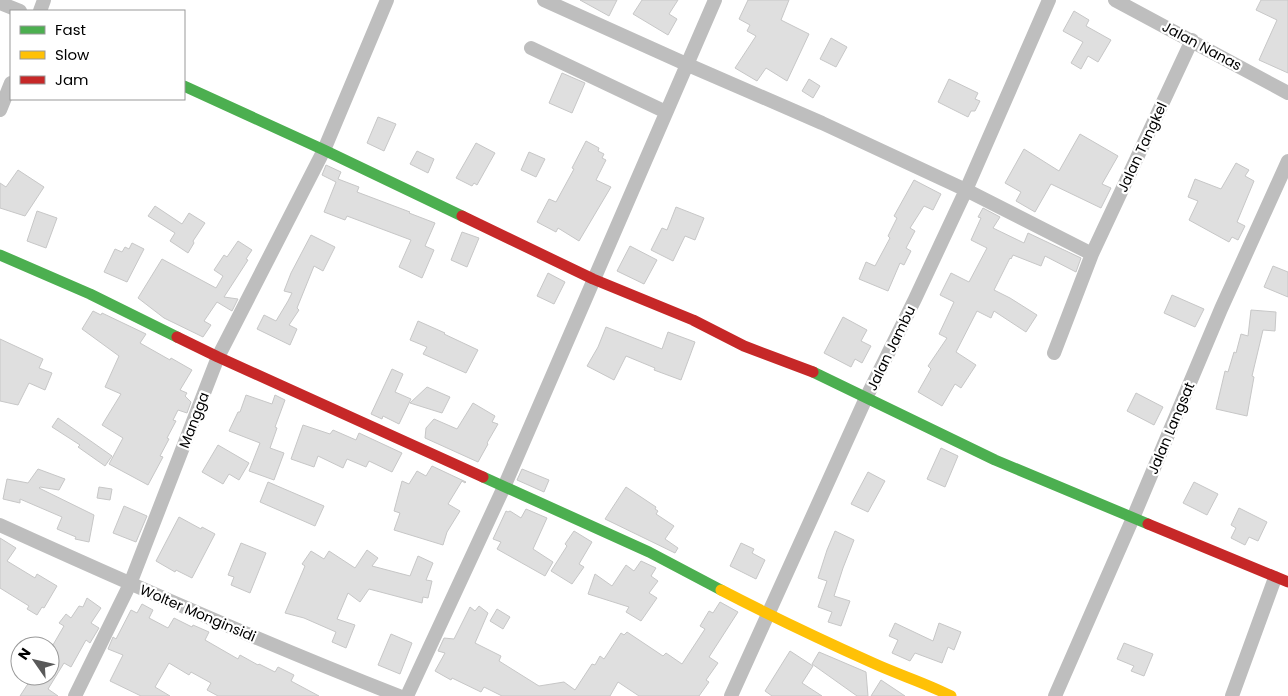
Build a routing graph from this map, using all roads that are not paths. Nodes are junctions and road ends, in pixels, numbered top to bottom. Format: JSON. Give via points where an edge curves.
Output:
{"nodes":[{"id":1,"x":387,"y":0,"type":"edge"},
{"id":2,"x":544,"y":0,"type":"edge"},
{"id":3,"x":716,"y":0,"type":"edge"},
{"id":4,"x":1048,"y":0,"type":"edge"},
{"id":5,"x":1115,"y":0,"type":"edge"},
{"id":6,"x":0,"y":2,"type":"edge"},
{"id":7,"x":18,"y":10,"type":"edge"},
{"id":8,"x":1192,"y":40,"type":"junction"},
{"id":9,"x":531,"y":48,"type":"dead end"},
{"id":10,"x":686,"y":64,"type":"junction"},
{"id":11,"x":10,"y":85,"type":"edge"},
{"id":12,"x":185,"y":86,"type":"edge"},
{"id":13,"x":1288,"y":93,"type":"edge"},
{"id":14,"x":0,"y":110,"type":"edge"},
{"id":15,"x":666,"y":112,"type":"junction"},
{"id":16,"x":324,"y":150,"type":"junction"},
{"id":17,"x":1288,"y":161,"type":"edge"},
{"id":18,"x":966,"y":190,"type":"junction"},
{"id":19,"x":1092,"y":254,"type":"junction"},
{"id":20,"x":0,"y":255,"type":"edge"},
{"id":21,"x":593,"y":279,"type":"junction"},
{"id":22,"x":1054,"y":353,"type":"dead end"},
{"id":23,"x":218,"y":357,"type":"junction"},
{"id":24,"x":866,"y":398,"type":"junction"},
{"id":25,"x":504,"y":487,"type":"junction"},
{"id":26,"x":1133,"y":518,"type":"junction"},
{"id":27,"x":0,"y":525,"type":"edge"},
{"id":28,"x":1281,"y":580,"type":"edge"},
{"id":29,"x":130,"y":584,"type":"junction"},
{"id":30,"x":767,"y":614,"type":"junction"},
{"id":31,"x":75,"y":696,"type":"edge"},
{"id":32,"x":399,"y":696,"type":"edge"},
{"id":33,"x":407,"y":696,"type":"edge"},
{"id":34,"x":732,"y":696,"type":"edge"},
{"id":35,"x":951,"y":696,"type":"edge"},
{"id":36,"x":1055,"y":696,"type":"edge"},
{"id":37,"x":1232,"y":696,"type":"edge"}],
"edges":[{"from":1,"to":16,"type":"street","name":"Mangga"},
{"from":2,"to":10,"type":"street"},
{"from":3,"to":10,"type":"street"},
{"from":4,"to":18,"type":"street","name":"Jalan Jambu"},
{"from":5,"to":8,"type":"street","name":"Jalan Nanas"},
{"from":6,"to":7,"type":"street"},
{"from":8,"to":13,"type":"street","name":"Jalan Nanas"},
{"from":8,"to":19,"type":"street","name":"Jalan Tangkel"},
{"from":9,"to":15,"type":"street"},
{"from":10,"to":15,"type":"street"},
{"from":10,"to":18,"type":"street"},
{"from":11,"to":14,"type":"street"},
{"from":12,"to":16,"type":"street"},
{"from":15,"to":21,"type":"street"},
{"from":16,"to":21,"type":"street"},
{"from":16,"to":23,"type":"street","name":"Mangga"},
{"from":17,"to":26,"type":"street","name":"Jalan Langsat","via":[[1221,309]]},
{"from":18,"to":19,"type":"street"},
{"from":18,"to":24,"type":"street","name":"Jalan Jambu"},
{"from":19,"to":22,"type":"street","name":"Jalan Tangkel"},
{"from":20,"to":23,"type":"street","via":[[90,294]]},
{"from":21,"to":24,"type":"street","via":[[693,320],[744,346],[827,378]]},
{"from":21,"to":25,"type":"street"},
{"from":23,"to":25,"type":"street"},
{"from":23,"to":29,"type":"street","name":"Mangga"},
{"from":24,"to":26,"type":"street","via":[[995,460]]},
{"from":24,"to":30,"type":"street","name":"Jalan Jambu"},
{"from":25,"to":30,"type":"street","via":[[649,552]]},
{"from":25,"to":33,"type":"street"},
{"from":26,"to":28,"type":"street"},
{"from":26,"to":36,"type":"street","name":"Jalan Langsat"},
{"from":27,"to":29,"type":"street","name":"Wolter Monginsidi"},
{"from":28,"to":37,"type":"street"},
{"from":29,"to":31,"type":"street","name":"Mangga"},
{"from":29,"to":32,"type":"street","name":"Wolter Monginsidi"},
{"from":30,"to":34,"type":"street","name":"Jalan Jambu"},
{"from":30,"to":35,"type":"street"}]}
